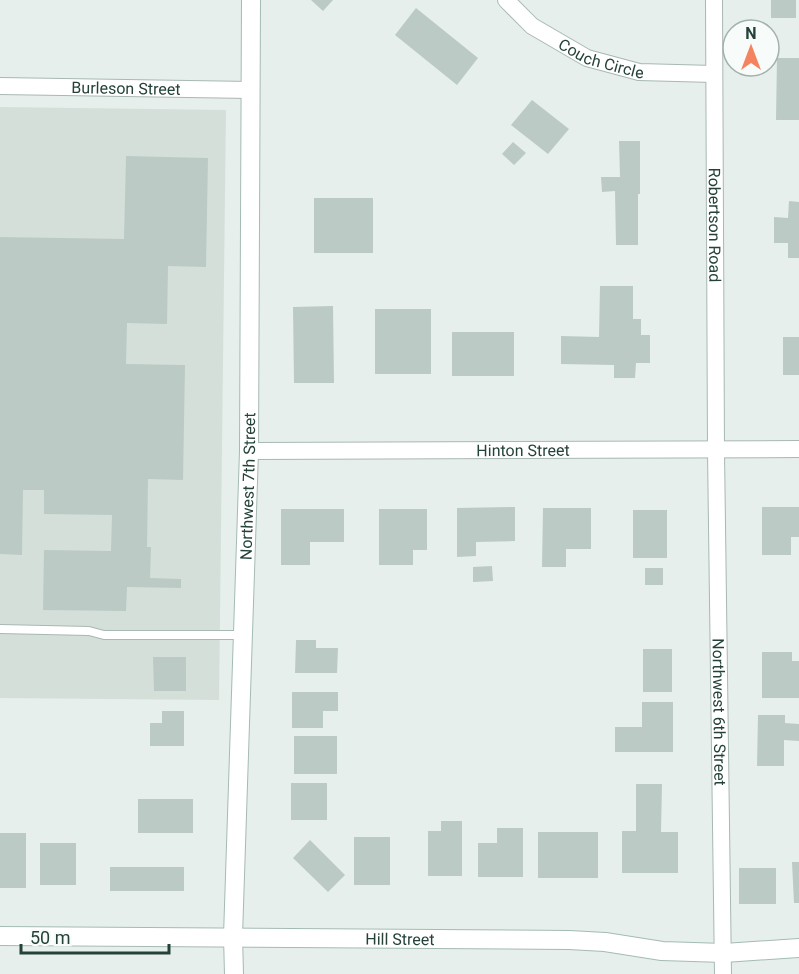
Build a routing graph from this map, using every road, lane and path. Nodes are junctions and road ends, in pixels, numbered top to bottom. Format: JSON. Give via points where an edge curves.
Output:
{"nodes":[{"id":1,"x":251,"y":0,"type":"edge"},
{"id":2,"x":506,"y":0,"type":"edge"},
{"id":3,"x":714,"y":0,"type":"edge"},
{"id":4,"x":714,"y":74,"type":"junction"},
{"id":5,"x":0,"y":86,"type":"edge"},
{"id":6,"x":251,"y":90,"type":"junction"},
{"id":7,"x":799,"y":449,"type":"edge"},
{"id":8,"x":249,"y":450,"type":"junction"},
{"id":9,"x":716,"y":450,"type":"junction"},
{"id":10,"x":0,"y":629,"type":"edge"},
{"id":11,"x":243,"y":635,"type":"junction"},
{"id":12,"x":0,"y":936,"type":"edge"},
{"id":13,"x":233,"y":936,"type":"junction"},
{"id":14,"x":799,"y":948,"type":"edge"},
{"id":15,"x":724,"y":953,"type":"junction"},
{"id":16,"x":234,"y":974,"type":"edge"},
{"id":17,"x":723,"y":974,"type":"edge"}],
"edges":[{"from":1,"to":6,"type":"street","name":"Northwest 7th Street"},
{"from":2,"to":4,"type":"street","name":"Couch Circle","via":[[532,26],[587,58],[639,72]]},
{"from":3,"to":4,"type":"street","name":"Robertson Road"},
{"from":4,"to":9,"type":"street","name":"Robertson Road"},
{"from":5,"to":6,"type":"street","name":"Burleson Street"},
{"from":6,"to":8,"type":"street","name":"Northwest 7th Street"},
{"from":7,"to":9,"type":"street","name":"Hinton Street"},
{"from":8,"to":9,"type":"street","name":"Hinton Street"},
{"from":8,"to":11,"type":"street","name":"Northwest 7th Street"},
{"from":9,"to":15,"type":"street","name":"Northwest 6th Street"},
{"from":10,"to":11,"type":"lane","via":[[89,631],[104,635]]},
{"from":11,"to":13,"type":"street","name":"Northwest 7th Street"},
{"from":12,"to":13,"type":"street","name":"Hill Street"},
{"from":13,"to":15,"type":"street","name":"Hill Street","via":[[568,940],[662,951]]},
{"from":13,"to":16,"type":"street","name":"Northwest 7th Street"},
{"from":14,"to":15,"type":"street","name":"Hill Street"},
{"from":15,"to":17,"type":"street","name":"Northwest 6th Street"}]}
